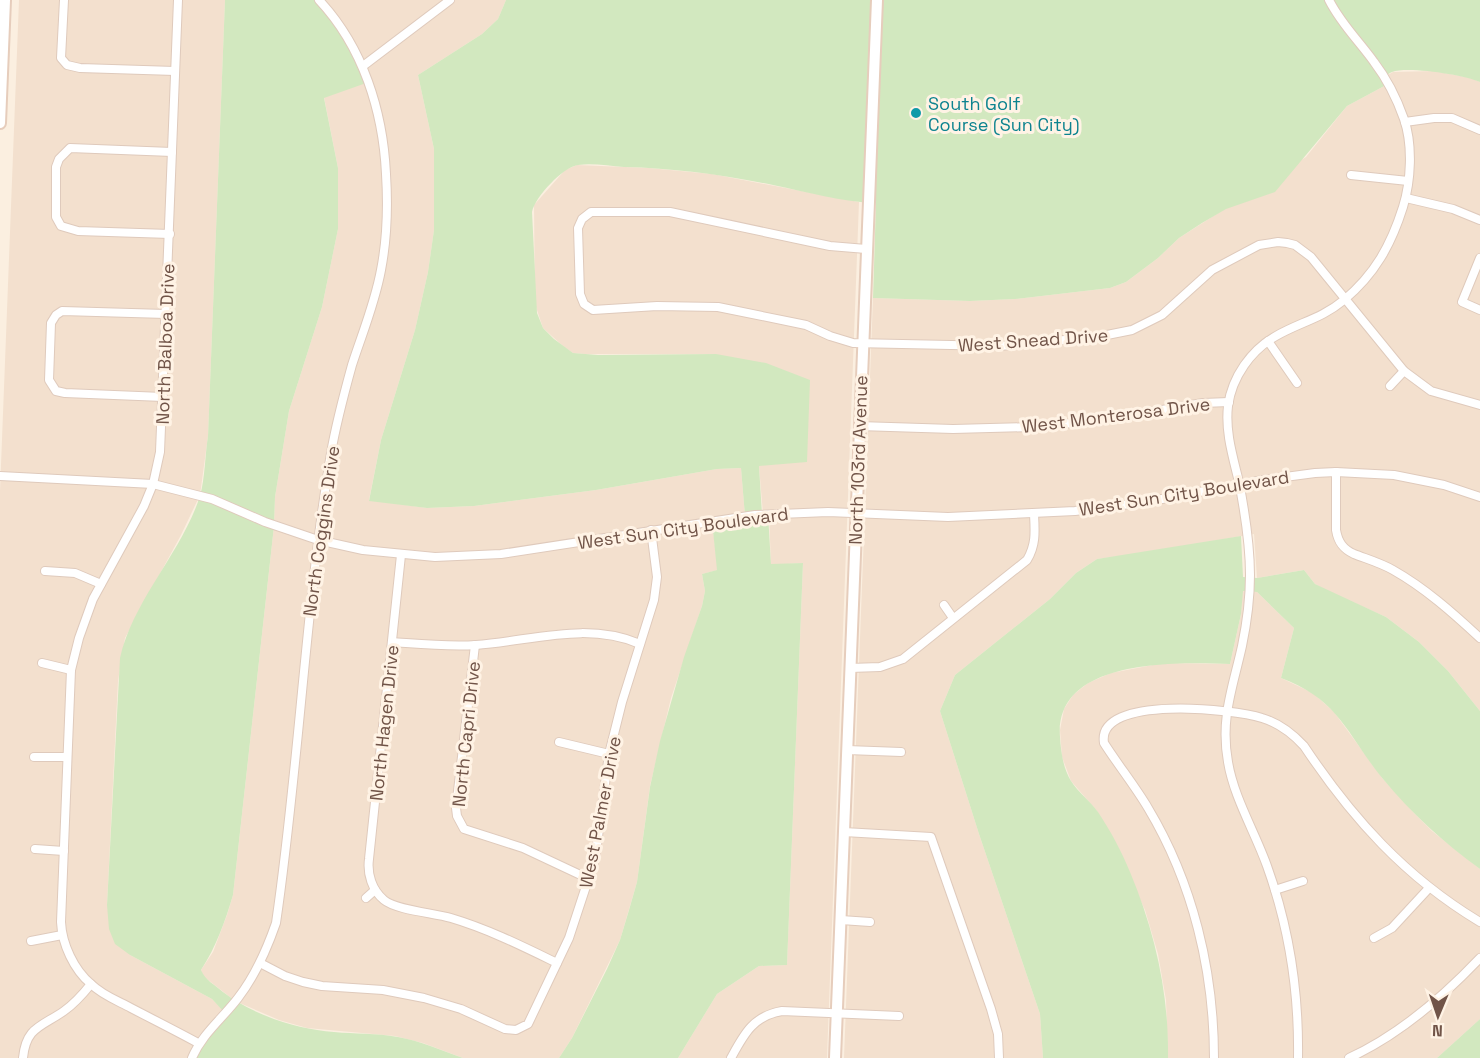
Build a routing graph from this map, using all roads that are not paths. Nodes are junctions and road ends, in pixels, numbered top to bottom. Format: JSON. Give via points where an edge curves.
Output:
{"nodes":[{"id":1,"x":4,"y":0,"type":"edge"},
{"id":2,"x":64,"y":0,"type":"edge"},
{"id":3,"x":178,"y":0,"type":"edge"},
{"id":4,"x":319,"y":0,"type":"edge"},
{"id":5,"x":450,"y":0,"type":"edge"},
{"id":6,"x":877,"y":0,"type":"edge"},
{"id":7,"x":1329,"y":0,"type":"edge"},
{"id":8,"x":363,"y":66,"type":"junction"},
{"id":9,"x":175,"y":71,"type":"junction"},
{"id":10,"x":1405,"y":122,"type":"junction"},
{"id":11,"x":0,"y":123,"type":"edge"},
{"id":12,"x":1480,"y":130,"type":"edge"},
{"id":13,"x":172,"y":152,"type":"junction"},
{"id":14,"x":1351,"y":175,"type":"dead end"},
{"id":15,"x":1408,"y":181,"type":"junction"},
{"id":16,"x":1406,"y":198,"type":"junction"},
{"id":17,"x":1480,"y":220,"type":"edge"},
{"id":18,"x":170,"y":234,"type":"junction"},
{"id":19,"x":866,"y":249,"type":"junction"},
{"id":20,"x":1480,"y":258,"type":"edge"},
{"id":21,"x":1345,"y":299,"type":"junction"},
{"id":22,"x":1480,"y":310,"type":"edge"},
{"id":23,"x":166,"y":314,"type":"junction"},
{"id":24,"x":1268,"y":341,"type":"junction"},
{"id":25,"x":863,"y":343,"type":"junction"},
{"id":26,"x":1404,"y":371,"type":"junction"},
{"id":27,"x":1297,"y":383,"type":"dead end"},
{"id":28,"x":1390,"y":386,"type":"dead end"},
{"id":29,"x":163,"y":397,"type":"junction"},
{"id":30,"x":1229,"y":402,"type":"junction"},
{"id":31,"x":1480,"y":405,"type":"edge"},
{"id":32,"x":859,"y":426,"type":"junction"},
{"id":33,"x":1336,"y":472,"type":"junction"},
{"id":34,"x":0,"y":476,"type":"edge"},
{"id":35,"x":153,"y":484,"type":"junction"},
{"id":36,"x":1239,"y":484,"type":"junction"},
{"id":37,"x":1480,"y":497,"type":"edge"},
{"id":38,"x":856,"y":513,"type":"junction"},
{"id":39,"x":1034,"y":514,"type":"junction"},
{"id":40,"x":651,"y":530,"type":"junction"},
{"id":41,"x":318,"y":540,"type":"junction"},
{"id":42,"x":401,"y":555,"type":"junction"},
{"id":43,"x":45,"y":571,"type":"dead end"},
{"id":44,"x":101,"y":584,"type":"junction"},
{"id":45,"x":944,"y":605,"type":"dead end"},
{"id":46,"x":953,"y":618,"type":"junction"},
{"id":47,"x":1480,"y":638,"type":"edge"},
{"id":48,"x":392,"y":642,"type":"junction"},
{"id":49,"x":640,"y":644,"type":"junction"},
{"id":50,"x":475,"y":645,"type":"junction"},
{"id":51,"x":42,"y":663,"type":"dead end"},
{"id":52,"x":850,"y":668,"type":"junction"},
{"id":53,"x":71,"y":669,"type":"junction"},
{"id":54,"x":1226,"y":712,"type":"junction"},
{"id":55,"x":559,"y":742,"type":"dead end"},
{"id":56,"x":847,"y":750,"type":"junction"},
{"id":57,"x":901,"y":752,"type":"dead end"},
{"id":58,"x":609,"y":754,"type":"junction"},
{"id":59,"x":34,"y":757,"type":"dead end"},
{"id":60,"x":67,"y":757,"type":"junction"},
{"id":61,"x":844,"y":832,"type":"junction"},
{"id":62,"x":35,"y":849,"type":"dead end"},
{"id":63,"x":64,"y":851,"type":"junction"},
{"id":64,"x":589,"y":879,"type":"junction"},
{"id":65,"x":1303,"y":881,"type":"dead end"},
{"id":66,"x":1429,"y":888,"type":"junction"},
{"id":67,"x":375,"y":890,"type":"junction"},
{"id":68,"x":1275,"y":890,"type":"junction"},
{"id":69,"x":366,"y":898,"type":"dead end"},
{"id":70,"x":841,"y":920,"type":"junction"},
{"id":71,"x":870,"y":922,"type":"dead end"},
{"id":72,"x":1480,"y":922,"type":"edge"},
{"id":73,"x":62,"y":935,"type":"junction"},
{"id":74,"x":1374,"y":938,"type":"dead end"},
{"id":75,"x":31,"y":941,"type":"dead end"},
{"id":76,"x":1480,"y":958,"type":"edge"},
{"id":77,"x":260,"y":963,"type":"junction"},
{"id":78,"x":557,"y":963,"type":"junction"},
{"id":79,"x":91,"y":984,"type":"junction"},
{"id":80,"x":837,"y":1014,"type":"junction"},
{"id":81,"x":899,"y":1016,"type":"dead end"},
{"id":82,"x":198,"y":1043,"type":"junction"},
{"id":83,"x":23,"y":1058,"type":"edge"},
{"id":84,"x":192,"y":1058,"type":"edge"},
{"id":85,"x":730,"y":1058,"type":"edge"},
{"id":86,"x":835,"y":1058,"type":"edge"},
{"id":87,"x":999,"y":1058,"type":"edge"},
{"id":88,"x":1214,"y":1058,"type":"edge"},
{"id":89,"x":1298,"y":1058,"type":"edge"},
{"id":90,"x":1349,"y":1058,"type":"edge"}],
"edges":[{"from":1,"to":11,"type":"street"},
{"from":2,"to":9,"type":"street","via":[[61,58],[67,65]]},
{"from":3,"to":9,"type":"street","name":"North Balboa Drive"},
{"from":4,"to":8,"type":"street","name":"North Coggins Drive","via":[[342,28]]},
{"from":5,"to":8,"type":"street"},
{"from":6,"to":19,"type":"street","name":"North 103rd Avenue"},
{"from":7,"to":10,"type":"street","via":[[1377,65]]},
{"from":8,"to":41,"type":"street","name":"North Coggins Drive","via":[[375,102],[385,157],[384,246],[377,289],[335,430]]},
{"from":9,"to":13,"type":"street","name":"North Balboa Drive"},
{"from":10,"to":12,"type":"street","via":[[1452,118]]},
{"from":10,"to":15,"type":"street"},
{"from":13,"to":18,"type":"street","name":"North Balboa Drive"},
{"from":13,"to":18,"type":"street","via":[[70,148],[58,159],[55,192],[57,222],[69,230]]},
{"from":14,"to":15,"type":"street"},
{"from":15,"to":16,"type":"street"},
{"from":16,"to":17,"type":"street"},
{"from":16,"to":21,"type":"street","via":[[1394,235],[1374,270]]},
{"from":18,"to":23,"type":"street","name":"North Balboa Drive"},
{"from":19,"to":25,"type":"street","name":"North 103rd Avenue"},
{"from":19,"to":25,"type":"street","name":"West Snead Drive","via":[[830,246],[670,212],[591,212],[578,228],[581,299],[593,310],[718,306],[797,323],[840,340]]},
{"from":20,"to":22,"type":"street","via":[[1462,302]]},
{"from":21,"to":24,"type":"street"},
{"from":21,"to":25,"type":"street","name":"West Snead Drive","via":[[1304,250],[1278,242],[1259,245],[1230,259],[1162,315],[1116,334],[1000,346]]},
{"from":21,"to":26,"type":"street","name":"West Snead Drive"},
{"from":23,"to":29,"type":"street","name":"North Balboa Drive"},
{"from":23,"to":29,"type":"street","via":[[62,311],[51,323],[50,350],[49,380],[56,391]]},
{"from":24,"to":27,"type":"street"},
{"from":24,"to":30,"type":"street","via":[[1246,362]]},
{"from":25,"to":32,"type":"street","name":"North 103rd Avenue"},
{"from":26,"to":28,"type":"street"},
{"from":26,"to":31,"type":"street","name":"West Snead Drive","via":[[1431,391]]},
{"from":29,"to":35,"type":"street","name":"North Balboa Drive","via":[[160,452]]},
{"from":30,"to":32,"type":"street","name":"West Monterosa Drive","via":[[1030,427]]},
{"from":30,"to":36,"type":"street","via":[[1227,428]]},
{"from":32,"to":38,"type":"street","name":"North 103rd Avenue"},
{"from":33,"to":36,"type":"street","name":"West Sun City Boulevard"},
{"from":33,"to":37,"type":"street","name":"West Sun City Boulevard","via":[[1419,479]]},
{"from":33,"to":47,"type":"street","via":[[1336,530],[1341,545],[1429,594]]},
{"from":34,"to":35,"type":"street","name":"West Sun City Boulevard"},
{"from":35,"to":41,"type":"street","name":"West Sun City Boulevard","via":[[212,499]]},
{"from":35,"to":44,"type":"street","name":"North Balboa Drive"},
{"from":36,"to":39,"type":"street","name":"West Sun City Boulevard","via":[[1146,502]]},
{"from":36,"to":54,"type":"street","via":[[1249,541],[1249,604]]},
{"from":38,"to":39,"type":"street","name":"West Sun City Boulevard","via":[[948,517]]},
{"from":38,"to":40,"type":"street","name":"West Sun City Boulevard","via":[[755,515]]},
{"from":38,"to":52,"type":"street","name":"North 103rd Avenue"},
{"from":39,"to":46,"type":"street","via":[[1035,539],[1027,560]]},
{"from":40,"to":42,"type":"street","name":"West Sun City Boulevard","via":[[501,555]]},
{"from":40,"to":49,"type":"street","name":"West Palmer Drive","via":[[657,577]]},
{"from":41,"to":42,"type":"street","name":"West Sun City Boulevard"},
{"from":41,"to":77,"type":"street","name":"North Coggins Drive","via":[[280,895],[276,922]]},
{"from":42,"to":48,"type":"street","name":"North Hagen Drive"},
{"from":43,"to":44,"type":"street","via":[[75,573]]},
{"from":44,"to":53,"type":"street","name":"North Balboa Drive","via":[[87,613]]},
{"from":45,"to":46,"type":"street"},
{"from":46,"to":52,"type":"street","via":[[903,659],[880,667]]},
{"from":48,"to":50,"type":"street"},
{"from":48,"to":67,"type":"street","name":"North Hagen Drive","via":[[368,867]]},
{"from":49,"to":50,"type":"street","via":[[609,634],[586,632]]},
{"from":49,"to":58,"type":"street","name":"West Palmer Drive"},
{"from":50,"to":64,"type":"street","name":"North Capri Drive","via":[[456,816],[471,831],[523,848]]},
{"from":51,"to":53,"type":"street"},
{"from":52,"to":56,"type":"street","name":"North 103rd Avenue"},
{"from":53,"to":60,"type":"street","name":"North Balboa Drive"},
{"from":54,"to":66,"type":"street","via":[[1263,718],[1296,737],[1371,835]]},
{"from":54,"to":68,"type":"street","via":[[1225,740],[1231,775]]},
{"from":54,"to":88,"type":"street","via":[[1151,710],[1110,724],[1103,737],[1149,809],[1184,883],[1206,964]]},
{"from":55,"to":58,"type":"street"},
{"from":56,"to":57,"type":"street"},
{"from":56,"to":61,"type":"street","name":"North 103rd Avenue"},
{"from":58,"to":64,"type":"street","name":"West Palmer Drive"},
{"from":59,"to":60,"type":"street"},
{"from":60,"to":63,"type":"street","name":"North Balboa Drive"},
{"from":61,"to":70,"type":"street","name":"North 103rd Avenue"},
{"from":61,"to":87,"type":"street","via":[[931,837],[991,1009]]},
{"from":62,"to":63,"type":"street"},
{"from":63,"to":73,"type":"street","name":"North Balboa Drive"},
{"from":64,"to":78,"type":"street","name":"West Palmer Drive"},
{"from":65,"to":68,"type":"street"},
{"from":66,"to":72,"type":"street"},
{"from":66,"to":74,"type":"street","via":[[1392,928]]},
{"from":67,"to":69,"type":"street"},
{"from":67,"to":78,"type":"street","via":[[389,903],[478,927]]},
{"from":68,"to":89,"type":"street","via":[[1292,969]]},
{"from":70,"to":71,"type":"street"},
{"from":70,"to":80,"type":"street","name":"North 103rd Avenue"},
{"from":73,"to":75,"type":"street"},
{"from":73,"to":79,"type":"street","name":"North Balboa Drive","via":[[74,963]]},
{"from":76,"to":90,"type":"street","via":[[1415,1017]]},
{"from":77,"to":78,"type":"street","name":"West Palmer Drive","via":[[303,982],[424,998],[516,1030],[528,1024]]},
{"from":77,"to":82,"type":"street","name":"North Coggins Drive","via":[[238,998]]},
{"from":79,"to":82,"type":"street","name":"North Balboa Drive"},
{"from":79,"to":83,"type":"street","via":[[63,1011],[30,1033]]},
{"from":80,"to":81,"type":"street"},
{"from":80,"to":85,"type":"street","via":[[782,1011],[762,1017],[748,1030]]},
{"from":80,"to":86,"type":"street","name":"North 103rd Avenue"},
{"from":82,"to":84,"type":"street","name":"North Coggins Drive"}]}
